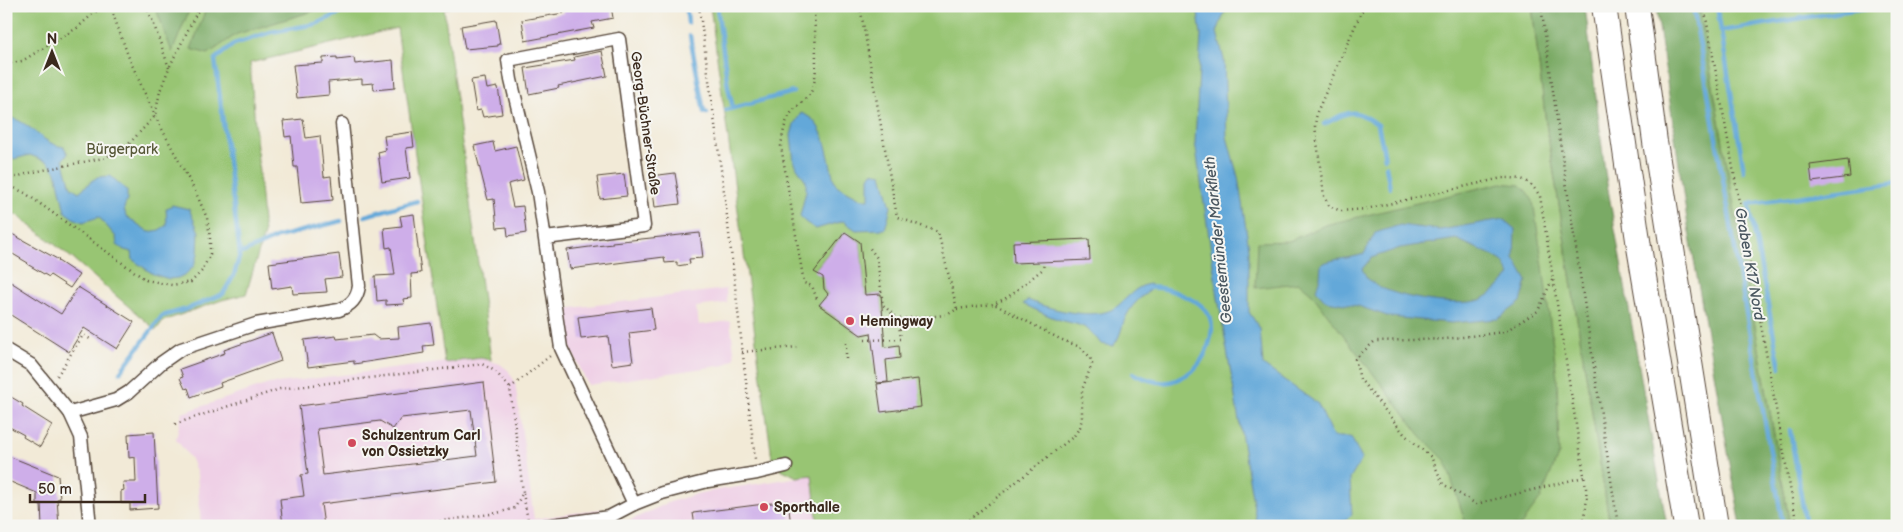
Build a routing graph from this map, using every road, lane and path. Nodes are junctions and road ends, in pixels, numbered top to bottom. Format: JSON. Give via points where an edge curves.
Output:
{"nodes":[{"id":1,"x":102,"y":6,"type":"edge"},
{"id":2,"x":110,"y":6,"type":"edge"},
{"id":3,"x":146,"y":6,"type":"edge"},
{"id":4,"x":200,"y":6,"type":"edge"},
{"id":5,"x":699,"y":6,"type":"edge"},
{"id":6,"x":814,"y":6,"type":"edge"},
{"id":7,"x":860,"y":6,"type":"edge"},
{"id":8,"x":1364,"y":6,"type":"edge"},
{"id":9,"x":1542,"y":6,"type":"edge"},
{"id":10,"x":1604,"y":6,"type":"edge"},
{"id":11,"x":1636,"y":6,"type":"edge"},
{"id":12,"x":1704,"y":6,"type":"edge"},
{"id":13,"x":6,"y":64,"type":"edge"},
{"id":14,"x":169,"y":68,"type":"junction"},
{"id":15,"x":156,"y":116,"type":"junction"},
{"id":16,"x":342,"y":124,"type":"dead end"},
{"id":17,"x":6,"y":182,"type":"edge"},
{"id":18,"x":545,"y":238,"type":"junction"},
{"id":19,"x":869,"y":247,"type":"dead end"},
{"id":20,"x":1044,"y":262,"type":"dead end"},
{"id":21,"x":1553,"y":278,"type":"junction"},
{"id":22,"x":817,"y":299,"type":"dead end"},
{"id":23,"x":994,"y":304,"type":"junction"},
{"id":24,"x":957,"y":309,"type":"junction"},
{"id":25,"x":898,"y":319,"type":"junction"},
{"id":26,"x":92,"y":340,"type":"dead end"},
{"id":27,"x":865,"y":340,"type":"dead end"},
{"id":28,"x":846,"y":342,"type":"dead end"},
{"id":29,"x":797,"y":347,"type":"dead end"},
{"id":30,"x":560,"y":348,"type":"junction"},
{"id":31,"x":6,"y":350,"type":"edge"},
{"id":32,"x":742,"y":352,"type":"junction"},
{"id":33,"x":846,"y":359,"type":"dead end"},
{"id":34,"x":50,"y":388,"type":"junction"},
{"id":35,"x":510,"y":388,"type":"junction"},
{"id":36,"x":70,"y":413,"type":"junction"},
{"id":37,"x":174,"y":424,"type":"dead end"},
{"id":38,"x":786,"y":466,"type":"dead end"},
{"id":39,"x":756,"y":473,"type":"junction"},
{"id":40,"x":1584,"y":477,"type":"junction"},
{"id":41,"x":523,"y":492,"type":"junction"},
{"id":42,"x":634,"y":504,"type":"junction"},
{"id":43,"x":438,"y":524,"type":"edge"},
{"id":44,"x":90,"y":526,"type":"edge"},
{"id":45,"x":408,"y":526,"type":"edge"},
{"id":46,"x":528,"y":526,"type":"edge"},
{"id":47,"x":545,"y":526,"type":"edge"},
{"id":48,"x":961,"y":526,"type":"edge"},
{"id":49,"x":1580,"y":526,"type":"edge"},
{"id":50,"x":1618,"y":526,"type":"edge"},
{"id":51,"x":1686,"y":526,"type":"edge"},
{"id":52,"x":1716,"y":526,"type":"edge"},
{"id":53,"x":1797,"y":526,"type":"edge"}],
"edges":[{"from":1,"to":13,"type":"path","via":[[77,28],[46,47],[22,61]]},
{"from":2,"to":15,"type":"path","via":[[129,58]]},
{"from":3,"to":14,"type":"path"},
{"from":4,"to":14,"type":"path"},
{"from":5,"to":32,"type":"path"},
{"from":6,"to":22,"type":"path","via":[[813,88],[791,113],[784,127],[781,146],[804,283],[812,286]]},
{"from":7,"to":24,"type":"path","via":[[897,217],[938,232]]},
{"from":8,"to":21,"type":"path","via":[[1317,112],[1315,126],[1324,196],[1329,206],[1341,211],[1366,209],[1502,178],[1522,178],[1533,185],[1540,196]]},
{"from":9,"to":50,"type":"path"},
{"from":10,"to":51,"type":"highway","via":[[1641,257]]},
{"from":11,"to":52,"type":"highway","via":[[1654,142]]},
{"from":12,"to":53,"type":"path"},
{"from":14,"to":15,"type":"path","via":[[160,91]]},
{"from":15,"to":17,"type":"path","via":[[125,148],[103,158],[28,172]]},
{"from":15,"to":17,"type":"path","via":[[207,218],[210,254],[202,271],[191,282],[172,285],[146,280],[25,192]]},
{"from":16,"to":36,"type":"street","via":[[359,286],[352,303],[339,310],[256,324],[181,350],[116,400]]},
{"from":18,"to":18,"type":"street","name":"Georg-Büchner-Straße","via":[[644,226],[619,39],[508,60],[538,192]]},
{"from":18,"to":30,"type":"street","name":"Georg-Büchner-Straße"},
{"from":19,"to":25,"type":"path","via":[[877,258],[882,305]]},
{"from":20,"to":23,"type":"path","via":[[1043,270]]},
{"from":21,"to":40,"type":"path"},
{"from":21,"to":40,"type":"path","via":[[1538,311],[1504,332],[1446,340],[1376,341],[1355,359],[1360,380],[1405,435],[1431,457],[1443,484],[1476,504]]},
{"from":23,"to":24,"type":"path"},
{"from":23,"to":48,"type":"path","via":[[1060,340],[1080,347],[1092,364],[1082,390],[1080,427],[1074,436]]},
{"from":24,"to":25,"type":"path","via":[[946,315]]},
{"from":25,"to":27,"type":"path","via":[[901,339]]},
{"from":26,"to":34,"type":"path","via":[[83,335]]},
{"from":28,"to":33,"type":"path"},
{"from":29,"to":32,"type":"path"},
{"from":30,"to":35,"type":"path"},
{"from":30,"to":42,"type":"street","name":"Georg-Büchner-Straße"},
{"from":31,"to":34,"type":"street","via":[[31,365]]},
{"from":32,"to":39,"type":"path"},
{"from":34,"to":36,"type":"street"},
{"from":35,"to":37,"type":"path","via":[[495,371],[482,364],[280,389]]},
{"from":35,"to":41,"type":"path"},
{"from":36,"to":44,"type":"street","via":[[81,437]]},
{"from":38,"to":39,"type":"street"},
{"from":39,"to":42,"type":"street","via":[[662,492]]},
{"from":40,"to":49,"type":"path","via":[[1588,502]]},
{"from":41,"to":43,"type":"path","via":[[515,508]]},
{"from":41,"to":46,"type":"path"},
{"from":42,"to":47,"type":"street","via":[[609,517]]},
{"from":43,"to":45,"type":"path"}]}
